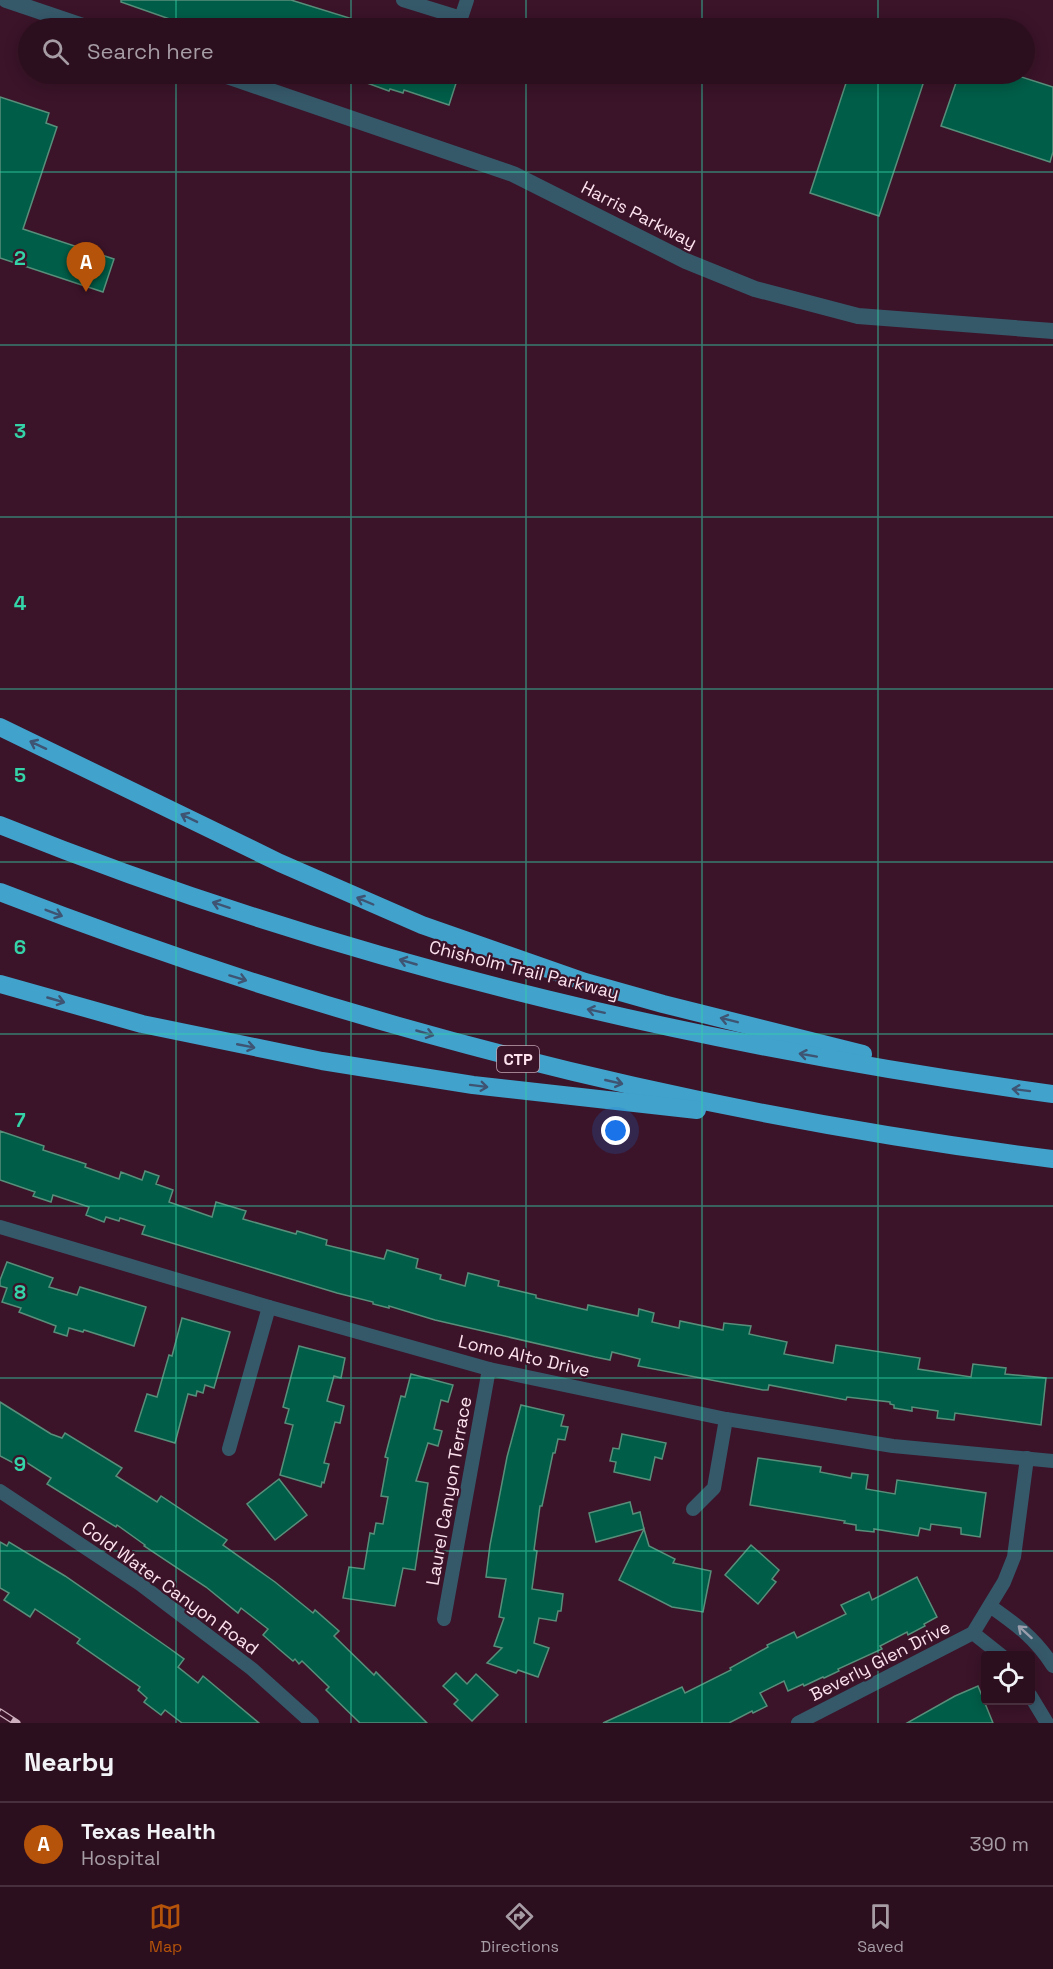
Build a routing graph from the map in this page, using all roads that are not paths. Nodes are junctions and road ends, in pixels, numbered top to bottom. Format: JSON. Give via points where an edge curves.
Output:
{"nodes":[{"id":1,"x":6,"y":0,"type":"edge"},
{"id":2,"x":403,"y":0,"type":"edge"},
{"id":3,"x":467,"y":0,"type":"edge"},
{"id":4,"x":59,"y":18,"type":"edge"},
{"id":5,"x":250,"y":84,"type":"edge"},
{"id":6,"x":1053,"y":331,"type":"edge"},
{"id":7,"x":0,"y":727,"type":"edge"},
{"id":8,"x":0,"y":825,"type":"edge"},
{"id":9,"x":0,"y":892,"type":"edge"},
{"id":10,"x":0,"y":984,"type":"edge"},
{"id":11,"x":990,"y":1086,"type":"junction"},
{"id":12,"x":1053,"y":1094,"type":"edge"},
{"id":13,"x":822,"y":1125,"type":"junction"},
{"id":14,"x":1053,"y":1159,"type":"edge"},
{"id":15,"x":0,"y":1227,"type":"edge"},
{"id":16,"x":269,"y":1307,"type":"junction"},
{"id":17,"x":489,"y":1369,"type":"junction"},
{"id":18,"x":726,"y":1419,"type":"junction"},
{"id":19,"x":229,"y":1449,"type":"dead end"},
{"id":20,"x":1027,"y":1458,"type":"junction"},
{"id":21,"x":1053,"y":1461,"type":"edge"},
{"id":22,"x":0,"y":1491,"type":"edge"},
{"id":23,"x":693,"y":1509,"type":"dead end"},
{"id":24,"x":990,"y":1606,"type":"junction"},
{"id":25,"x":444,"y":1619,"type":"dead end"},
{"id":26,"x":973,"y":1633,"type":"junction"},
{"id":27,"x":996,"y":1651,"type":"edge"},
{"id":28,"x":1053,"y":1666,"type":"edge"},
{"id":29,"x":1035,"y":1703,"type":"edge"},
{"id":30,"x":312,"y":1723,"type":"edge"},
{"id":31,"x":798,"y":1723,"type":"edge"},
{"id":32,"x":1047,"y":1723,"type":"edge"}],
"edges":[{"from":1,"to":4,"type":"street"},
{"from":2,"to":3,"type":"street","via":[[461,18]]},
{"from":5,"to":6,"type":"street","name":"Harris Parkway","via":[[513,174],[686,261],[755,289],[858,316]]},
{"from":11,"to":7,"type":"highway","one_way":true,"via":[[663,1004],[496,952],[312,878]]},
{"from":11,"to":8,"type":"highway","name":"Chisholm Trail Parkway","one_way":true,"via":[[752,1044],[466,978],[215,903]]},
{"from":9,"to":13,"type":"highway","number":"CTP","one_way":true,"via":[[181,960],[437,1037],[623,1084]]},
{"from":10,"to":13,"type":"highway","one_way":true,"via":[[142,1024],[322,1061],[473,1085]]},
{"from":12,"to":11,"type":"highway","name":"Chisholm Trail Parkway","one_way":true},
{"from":13,"to":14,"type":"highway","number":"CTP"},
{"from":15,"to":16,"type":"street","name":"Lomo Alto Drive"},
{"from":16,"to":17,"type":"street","name":"Lomo Alto Drive"},
{"from":16,"to":19,"type":"street"},
{"from":17,"to":18,"type":"street","name":"Lomo Alto Drive"},
{"from":17,"to":25,"type":"street","name":"Laurel Canyon Terrace"},
{"from":18,"to":20,"type":"street","name":"Lomo Alto Drive","via":[[893,1446]]},
{"from":18,"to":23,"type":"street","via":[[714,1488]]},
{"from":20,"to":21,"type":"street","name":"Lomo Alto Drive"},
{"from":20,"to":24,"type":"street","name":"Beverly Glen Drive","via":[[1014,1557]]},
{"from":22,"to":30,"type":"street","name":"Cold Water Canyon Road","via":[[140,1584],[252,1669]]},
{"from":24,"to":26,"type":"street","name":"Beverly Glen Drive"},
{"from":28,"to":24,"type":"street","one_way":true,"via":[[1041,1646]]},
{"from":26,"to":27,"type":"street"},
{"from":26,"to":31,"type":"street","name":"Beverly Glen Drive"},
{"from":29,"to":32,"type":"street"}]}
